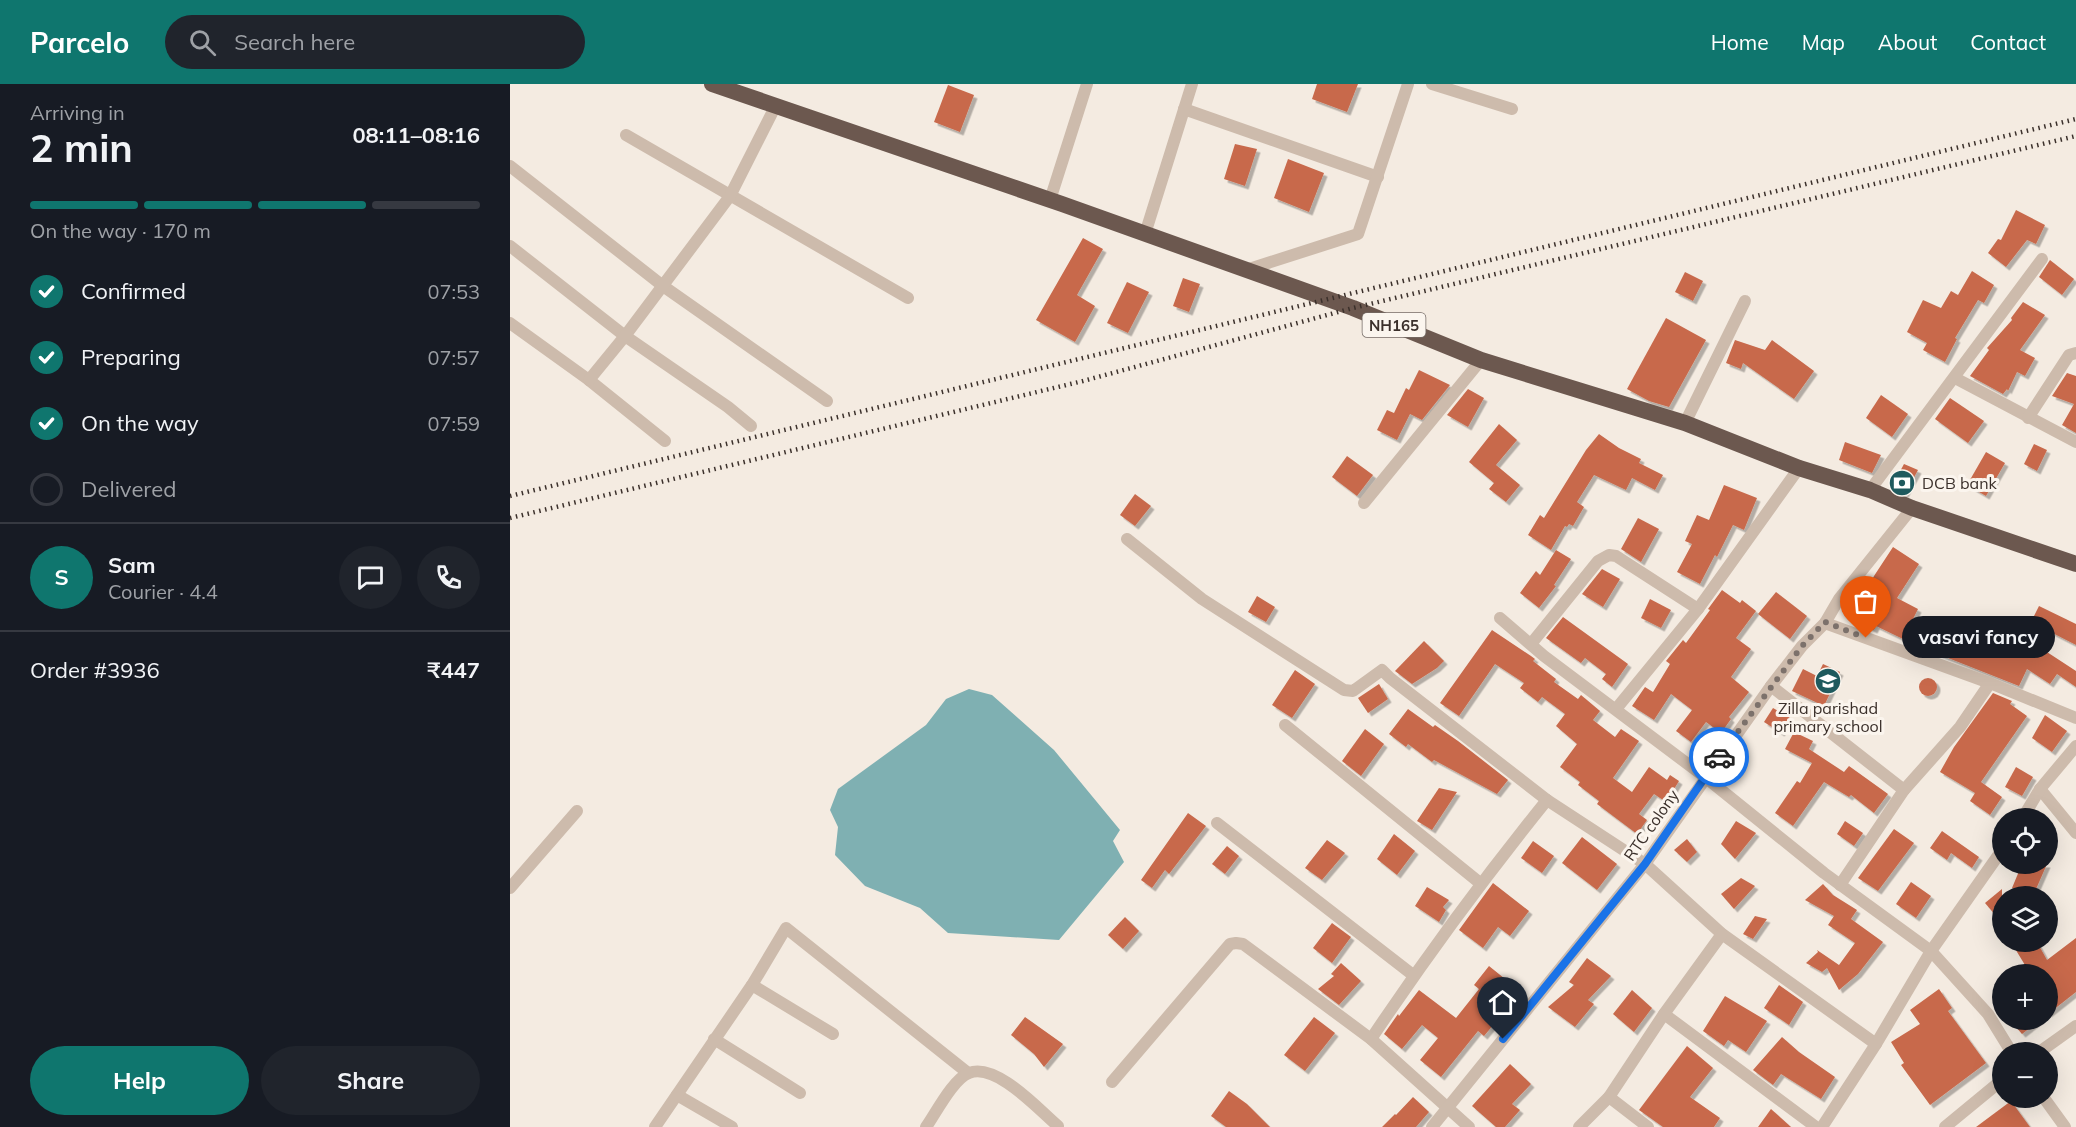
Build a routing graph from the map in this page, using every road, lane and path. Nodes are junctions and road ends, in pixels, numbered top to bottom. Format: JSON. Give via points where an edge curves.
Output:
{"nodes":[{"id":1,"x":712,"y":84,"type":"edge"},
{"id":2,"x":1087,"y":84,"type":"edge"},
{"id":3,"x":1192,"y":84,"type":"edge"},
{"id":4,"x":1408,"y":84,"type":"edge"},
{"id":5,"x":1432,"y":84,"type":"edge"},
{"id":6,"x":775,"y":107,"type":"junction"},
{"id":7,"x":1184,"y":109,"type":"junction"},
{"id":8,"x":1512,"y":109,"type":"dead end"},
{"id":9,"x":626,"y":135,"type":"dead end"},
{"id":10,"x":510,"y":166,"type":"edge"},
{"id":11,"x":1378,"y":177,"type":"junction"},
{"id":12,"x":730,"y":196,"type":"junction"},
{"id":13,"x":1050,"y":200,"type":"junction"},
{"id":14,"x":1145,"y":234,"type":"junction"},
{"id":15,"x":510,"y":246,"type":"edge"},
{"id":16,"x":2042,"y":259,"type":"dead end"},
{"id":17,"x":1246,"y":270,"type":"junction"},
{"id":18,"x":663,"y":286,"type":"junction"},
{"id":19,"x":908,"y":298,"type":"dead end"},
{"id":20,"x":1745,"y":301,"type":"dead end"},
{"id":21,"x":510,"y":323,"type":"edge"},
{"id":22,"x":625,"y":336,"type":"junction"},
{"id":23,"x":2076,"y":353,"type":"edge"},
{"id":24,"x":1481,"y":360,"type":"junction"},
{"id":25,"x":1955,"y":378,"type":"junction"},
{"id":26,"x":589,"y":380,"type":"junction"},
{"id":27,"x":827,"y":401,"type":"dead end"},
{"id":28,"x":2028,"y":418,"type":"junction"},
{"id":29,"x":1685,"y":423,"type":"junction"},
{"id":30,"x":751,"y":426,"type":"dead end"},
{"id":31,"x":664,"y":441,"type":"dead end"},
{"id":32,"x":2076,"y":442,"type":"edge"},
{"id":33,"x":1799,"y":468,"type":"junction"},
{"id":34,"x":1870,"y":490,"type":"junction"},
{"id":35,"x":1364,"y":503,"type":"dead end"},
{"id":36,"x":1912,"y":508,"type":"junction"},
{"id":37,"x":1127,"y":539,"type":"dead end"},
{"id":38,"x":2076,"y":564,"type":"edge"},
{"id":39,"x":1698,"y":609,"type":"junction"},
{"id":40,"x":1500,"y":618,"type":"dead end"},
{"id":41,"x":1825,"y":622,"type":"junction"},
{"id":42,"x":1530,"y":644,"type":"junction"},
{"id":43,"x":1990,"y":683,"type":"junction"},
{"id":44,"x":1771,"y":686,"type":"junction"},
{"id":45,"x":1616,"y":709,"type":"junction"},
{"id":46,"x":2076,"y":718,"type":"edge"},
{"id":47,"x":1285,"y":725,"type":"dead end"},
{"id":48,"x":2076,"y":746,"type":"edge"},
{"id":49,"x":1705,"y":777,"type":"junction"},
{"id":50,"x":2040,"y":789,"type":"junction"},
{"id":51,"x":1904,"y":790,"type":"junction"},
{"id":52,"x":1547,"y":800,"type":"junction"},
{"id":53,"x":2029,"y":808,"type":"edge"},
{"id":54,"x":577,"y":811,"type":"dead end"},
{"id":55,"x":1217,"y":823,"type":"dead end"},
{"id":56,"x":2076,"y":833,"type":"edge"},
{"id":57,"x":1645,"y":864,"type":"junction"},
{"id":58,"x":1992,"y":864,"type":"edge"},
{"id":59,"x":1480,"y":883,"type":"junction"},
{"id":60,"x":1840,"y":885,"type":"junction"},
{"id":61,"x":510,"y":888,"type":"edge"},
{"id":62,"x":1722,"y":934,"type":"junction"},
{"id":63,"x":1931,"y":951,"type":"junction"},
{"id":64,"x":1413,"y":975,"type":"junction"},
{"id":65,"x":752,"y":985,"type":"junction"},
{"id":66,"x":1664,"y":1014,"type":"junction"},
{"id":67,"x":2076,"y":1026,"type":"edge"},
{"id":68,"x":833,"y":1034,"type":"dead end"},
{"id":69,"x":714,"y":1039,"type":"junction"},
{"id":70,"x":1371,"y":1039,"type":"junction"},
{"id":71,"x":2005,"y":1042,"type":"edge"},
{"id":72,"x":2053,"y":1042,"type":"edge"},
{"id":73,"x":1876,"y":1044,"type":"junction"},
{"id":74,"x":968,"y":1073,"type":"junction"},
{"id":75,"x":1112,"y":1082,"type":"dead end"},
{"id":76,"x":1992,"y":1088,"type":"edge"},
{"id":77,"x":800,"y":1094,"type":"dead end"},
{"id":78,"x":677,"y":1095,"type":"junction"},
{"id":79,"x":1609,"y":1097,"type":"junction"},
{"id":80,"x":2051,"y":1108,"type":"edge"},
{"id":81,"x":1447,"y":1109,"type":"junction"},
{"id":82,"x":655,"y":1127,"type":"edge"},
{"id":83,"x":732,"y":1127,"type":"edge"},
{"id":84,"x":926,"y":1127,"type":"edge"},
{"id":85,"x":1057,"y":1127,"type":"edge"},
{"id":86,"x":1432,"y":1127,"type":"edge"},
{"id":87,"x":1468,"y":1127,"type":"edge"},
{"id":88,"x":1579,"y":1127,"type":"edge"},
{"id":89,"x":1648,"y":1127,"type":"edge"},
{"id":90,"x":1816,"y":1127,"type":"edge"},
{"id":91,"x":1822,"y":1127,"type":"edge"},
{"id":92,"x":1945,"y":1127,"type":"edge"},
{"id":93,"x":2065,"y":1127,"type":"edge"}],
"edges":[{"from":1,"to":6,"type":"highway","number":"NH165"},
{"from":2,"to":13,"type":"street"},
{"from":3,"to":7,"type":"street"},
{"from":4,"to":11,"type":"street"},
{"from":5,"to":8,"type":"street"},
{"from":6,"to":12,"type":"street"},
{"from":6,"to":13,"type":"highway","number":"NH165"},
{"from":7,"to":11,"type":"street"},
{"from":7,"to":14,"type":"street"},
{"from":9,"to":12,"type":"street"},
{"from":10,"to":18,"type":"street"},
{"from":11,"to":17,"type":"street","via":[[1358,234]]},
{"from":12,"to":18,"type":"street"},
{"from":12,"to":19,"type":"street"},
{"from":13,"to":14,"type":"highway","number":"NH165"},
{"from":14,"to":17,"type":"highway","number":"NH165"},
{"from":15,"to":22,"type":"street"},
{"from":16,"to":25,"type":"street"},
{"from":17,"to":24,"type":"highway","number":"NH165"},
{"from":18,"to":22,"type":"street"},
{"from":18,"to":27,"type":"street"},
{"from":20,"to":29,"type":"street"},
{"from":21,"to":26,"type":"street"},
{"from":22,"to":26,"type":"street"},
{"from":22,"to":30,"type":"street"},
{"from":23,"to":28,"type":"street","via":[[2069,355]]},
{"from":24,"to":29,"type":"highway","number":"NH165"},
{"from":24,"to":35,"type":"street"},
{"from":25,"to":28,"type":"street"},
{"from":25,"to":34,"type":"street"},
{"from":26,"to":31,"type":"street"},
{"from":28,"to":32,"type":"street"},
{"from":29,"to":33,"type":"highway","number":"NH165"},
{"from":33,"to":34,"type":"highway","number":"NH165"},
{"from":33,"to":39,"type":"street"},
{"from":34,"to":36,"type":"highway","number":"NH165"},
{"from":36,"to":38,"type":"highway","number":"NH165"},
{"from":36,"to":41,"type":"street","name":"RTC colony"},
{"from":37,"to":52,"type":"street","via":[[1202,599],[1344,690],[1353,691],[1382,670]]},
{"from":39,"to":42,"type":"street","via":[[1609,555],[1598,561]]},
{"from":39,"to":45,"type":"street"},
{"from":40,"to":42,"type":"street"},
{"from":41,"to":43,"type":"street"},
{"from":41,"to":44,"type":"street","name":"RTC colony"},
{"from":42,"to":45,"type":"street"},
{"from":43,"to":46,"type":"street"},
{"from":43,"to":51,"type":"street","via":[[1960,726]]},
{"from":44,"to":49,"type":"street","name":"RTC colony"},
{"from":44,"to":51,"type":"street"},
{"from":45,"to":49,"type":"street"},
{"from":47,"to":59,"type":"street"},
{"from":48,"to":50,"type":"street"},
{"from":49,"to":57,"type":"street","name":"RTC colony"},
{"from":49,"to":60,"type":"street"},
{"from":50,"to":53,"type":"street"},
{"from":50,"to":56,"type":"street"},
{"from":51,"to":60,"type":"street"},
{"from":52,"to":57,"type":"street"},
{"from":52,"to":59,"type":"street"},
{"from":54,"to":61,"type":"street"},
{"from":55,"to":64,"type":"street"},
{"from":57,"to":62,"type":"street"},
{"from":57,"to":81,"type":"street","name":"RTC colony"},
{"from":58,"to":63,"type":"street"},
{"from":59,"to":64,"type":"street"},
{"from":60,"to":63,"type":"street"},
{"from":62,"to":66,"type":"street"},
{"from":62,"to":73,"type":"street"},
{"from":63,"to":71,"type":"street","via":[[1988,1014]]},
{"from":63,"to":73,"type":"street"},
{"from":64,"to":70,"type":"street"},
{"from":65,"to":68,"type":"street"},
{"from":65,"to":69,"type":"street"},
{"from":65,"to":74,"type":"street","via":[[786,928]]},
{"from":66,"to":79,"type":"street"},
{"from":66,"to":90,"type":"street"},
{"from":67,"to":72,"type":"street"},
{"from":69,"to":77,"type":"street"},
{"from":69,"to":78,"type":"street"},
{"from":70,"to":75,"type":"street","via":[[1243,944],[1236,943],[1230,944]]},
{"from":70,"to":81,"type":"street"},
{"from":73,"to":91,"type":"street"},
{"from":74,"to":84,"type":"street","via":[[954,1085]]},
{"from":74,"to":85,"type":"street","via":[[978,1071],[1004,1080]]},
{"from":76,"to":92,"type":"street"},
{"from":78,"to":82,"type":"street"},
{"from":78,"to":83,"type":"street"},
{"from":79,"to":88,"type":"street"},
{"from":79,"to":89,"type":"street"},
{"from":80,"to":93,"type":"street"},
{"from":81,"to":86,"type":"street","name":"RTC colony"},
{"from":81,"to":87,"type":"street"}]}
